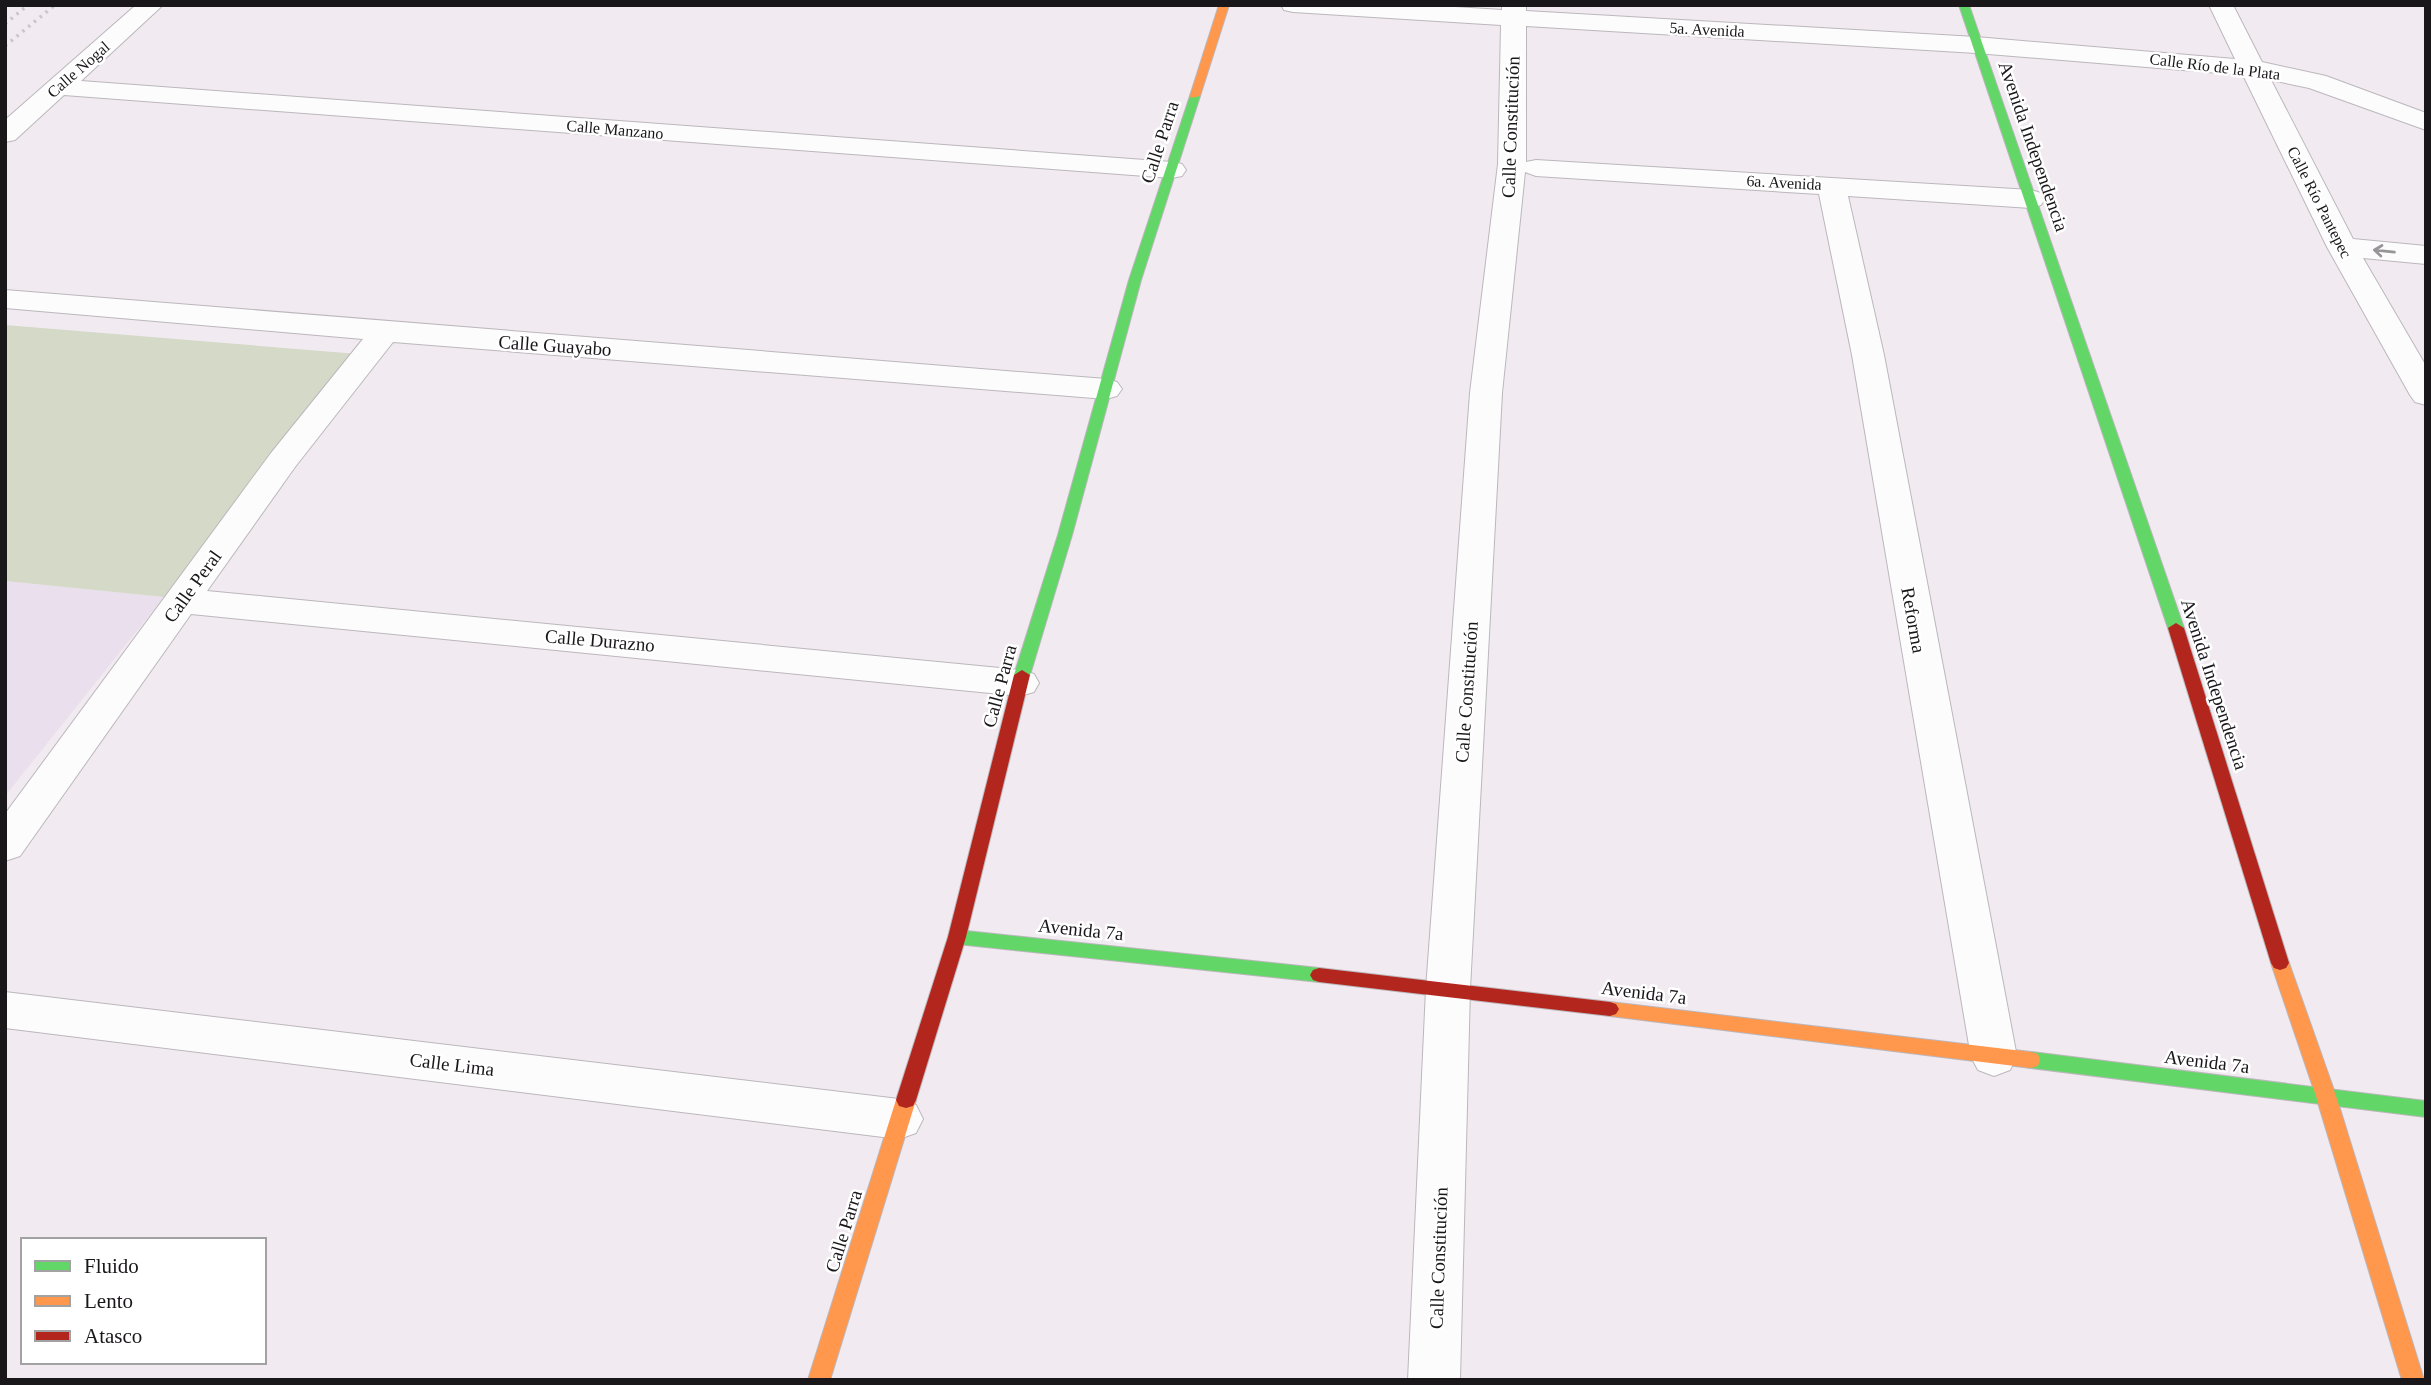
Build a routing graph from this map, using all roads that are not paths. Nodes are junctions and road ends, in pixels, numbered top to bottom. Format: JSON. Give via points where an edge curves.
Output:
{"nodes":[{"id":1,"x":151,"y":5,"type":"edge"},
{"id":2,"x":1224,"y":5,"type":"edge"},
{"id":3,"x":1293,"y":5,"type":"edge"},
{"id":4,"x":1964,"y":5,"type":"edge"},
{"id":5,"x":2221,"y":5,"type":"edge"},
{"id":6,"x":1514,"y":12,"type":"edge"},
{"id":7,"x":1976,"y":44,"type":"junction"},
{"id":8,"x":2122,"y":55,"type":"joint"},
{"id":9,"x":2254,"y":68,"type":"junction"},
{"id":10,"x":58,"y":87,"type":"junction"},
{"id":11,"x":2426,"y":122,"type":"edge"},
{"id":12,"x":5,"y":134,"type":"edge"},
{"id":13,"x":1536,"y":168,"type":"dead end"},
{"id":14,"x":1172,"y":170,"type":"junction"},
{"id":15,"x":1832,"y":185,"type":"junction"},
{"id":16,"x":2031,"y":199,"type":"junction"},
{"id":17,"x":2342,"y":247,"type":"junction"},
{"id":18,"x":2426,"y":256,"type":"edge"},
{"id":19,"x":5,"y":299,"type":"edge"},
{"id":20,"x":385,"y":332,"type":"junction"},
{"id":21,"x":1106,"y":390,"type":"junction"},
{"id":22,"x":2426,"y":395,"type":"edge"},
{"id":23,"x":180,"y":601,"type":"junction"},
{"id":24,"x":1020,"y":683,"type":"junction"},
{"id":25,"x":5,"y":845,"type":"edge"},
{"id":26,"x":957,"y":937,"type":"junction"},
{"id":27,"x":1448,"y":989,"type":"junction"},
{"id":28,"x":5,"y":1010,"type":"edge"},
{"id":29,"x":1994,"y":1057,"type":"junction"},
{"id":30,"x":2326,"y":1096,"type":"junction"},
{"id":31,"x":2426,"y":1109,"type":"edge"},
{"id":32,"x":899,"y":1119,"type":"junction"},
{"id":33,"x":819,"y":1380,"type":"edge"},
{"id":34,"x":1434,"y":1380,"type":"edge"},
{"id":35,"x":2413,"y":1380,"type":"edge"}],
"edges":[{"from":1,"to":10,"type":"street","name":"Calle Nogal"},
{"from":2,"to":14,"type":"street","name":"Calle Parra"},
{"from":3,"to":6,"type":"street","name":"5a. Avenida"},
{"from":4,"to":7,"type":"street","name":"Avenida Independencia"},
{"from":5,"to":9,"type":"street","name":"Calle Río Pantepec"},
{"from":6,"to":7,"type":"street","name":"5a. Avenida"},
{"from":6,"to":27,"type":"street","name":"Calle Constitución","via":[[1511,163],[1486,393]]},
{"from":7,"to":8,"type":"street","name":"5a. Avenida"},
{"from":7,"to":16,"type":"street","name":"Avenida Independencia"},
{"from":8,"to":9,"type":"street","name":"Calle Río de la Plata"},
{"from":9,"to":11,"type":"street","name":"Calle Río de la Plata","via":[[2317,82]]},
{"from":9,"to":17,"type":"street","name":"Calle Río Pantepec"},
{"from":10,"to":12,"type":"street","name":"Calle Nogal"},
{"from":10,"to":14,"type":"street","name":"Calle Manzano"},
{"from":13,"to":15,"type":"street","name":"6a. Avenida"},
{"from":14,"to":21,"type":"street","name":"Calle Parra","via":[[1135,280]]},
{"from":15,"to":16,"type":"street","name":"6a. Avenida"},
{"from":15,"to":29,"type":"street","name":"Reforma","via":[[1868,355]]},
{"from":16,"to":30,"type":"street","name":"Avenida Independencia","via":[[2203,709],[2267,925]]},
{"from":18,"to":17,"type":"street","one_way":true},
{"from":17,"to":22,"type":"street","name":"Calle Río Pantepec"},
{"from":19,"to":20,"type":"street","name":"Calle Guayabo"},
{"from":20,"to":21,"type":"street","name":"Calle Guayabo"},
{"from":20,"to":23,"type":"street","name":"Calle Peral","via":[[283,460]]},
{"from":21,"to":24,"type":"street","name":"Calle Parra"},
{"from":23,"to":24,"type":"street","name":"Calle Durazno"},
{"from":23,"to":25,"type":"street","name":"Calle Peral"},
{"from":24,"to":26,"type":"street","name":"Calle Parra"},
{"from":26,"to":27,"type":"street","name":"Avenida 7a"},
{"from":26,"to":32,"type":"street","name":"Calle Parra"},
{"from":27,"to":29,"type":"street","name":"Avenida 7a"},
{"from":27,"to":34,"type":"street","name":"Calle Constitución"},
{"from":28,"to":32,"type":"street","name":"Calle Lima"},
{"from":29,"to":30,"type":"street","name":"Avenida 7a"},
{"from":30,"to":31,"type":"street","name":"Avenida 7a"},
{"from":30,"to":35,"type":"street","name":"Avenida Independencia"},
{"from":32,"to":33,"type":"street","name":"Calle Parra"}]}
